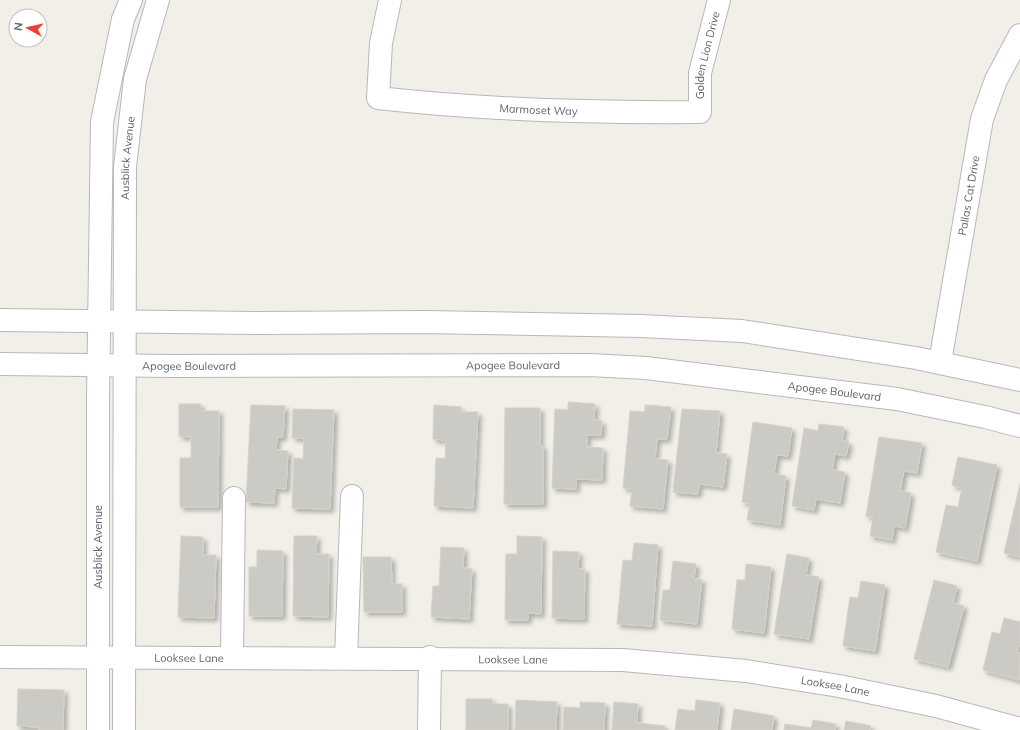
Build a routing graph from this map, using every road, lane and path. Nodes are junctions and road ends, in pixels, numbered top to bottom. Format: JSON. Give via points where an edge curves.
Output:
{"nodes":[{"id":1,"x":131,"y":0,"type":"edge"},
{"id":2,"x":158,"y":0,"type":"edge"},
{"id":3,"x":390,"y":0,"type":"edge"},
{"id":4,"x":718,"y":0,"type":"edge"},
{"id":5,"x":1020,"y":35,"type":"edge"},
{"id":6,"x":700,"y":112,"type":"joint"},
{"id":7,"x":0,"y":320,"type":"edge"},
{"id":8,"x":98,"y":320,"type":"junction"},
{"id":9,"x":126,"y":321,"type":"junction"},
{"id":10,"x":940,"y":362,"type":"junction"},
{"id":11,"x":0,"y":364,"type":"edge"},
{"id":12,"x":98,"y":364,"type":"junction"},
{"id":13,"x":125,"y":365,"type":"junction"},
{"id":14,"x":1020,"y":380,"type":"edge"},
{"id":15,"x":1020,"y":426,"type":"edge"},
{"id":16,"x":352,"y":496,"type":"dead end"},
{"id":17,"x":234,"y":498,"type":"dead end"},
{"id":18,"x":0,"y":656,"type":"edge"},
{"id":19,"x":98,"y":656,"type":"junction"},
{"id":20,"x":125,"y":656,"type":"junction"},
{"id":21,"x":232,"y":656,"type":"junction"},
{"id":22,"x":430,"y":657,"type":"junction"},
{"id":23,"x":346,"y":658,"type":"junction"},
{"id":24,"x":1020,"y":729,"type":"edge"},
{"id":25,"x":98,"y":730,"type":"edge"},
{"id":26,"x":124,"y":730,"type":"edge"},
{"id":27,"x":429,"y":730,"type":"edge"}],
"edges":[{"from":1,"to":8,"type":"street","via":[[124,19],[102,122]]},
{"from":2,"to":9,"type":"street","name":"Ausblick Avenue","via":[[135,79],[125,167]]},
{"from":3,"to":6,"type":"street","name":"Marmoset Way","via":[[381,43],[378,98],[449,106],[529,110],[611,113]]},
{"from":4,"to":6,"type":"street","name":"Golden Lion Drive","via":[[700,74]]},
{"from":5,"to":10,"type":"street","name":"Pallas Cat Drive","via":[[996,80],[982,119]]},
{"from":7,"to":8,"type":"street"},
{"from":8,"to":9,"type":"street"},
{"from":8,"to":12,"type":"street","name":"Ausblick Avenue"},
{"from":9,"to":10,"type":"street","via":[[424,322],[726,330],[829,343]]},
{"from":9,"to":13,"type":"street","name":"Ausblick Avenue"},
{"from":10,"to":14,"type":"street"},
{"from":11,"to":12,"type":"street","name":"Apogee Boulevard"},
{"from":12,"to":13,"type":"street","name":"Apogee Boulevard"},
{"from":12,"to":19,"type":"street","name":"Ausblick Avenue"},
{"from":13,"to":15,"type":"street","name":"Apogee Boulevard","via":[[590,365],[646,368],[897,399]]},
{"from":13,"to":20,"type":"street"},
{"from":16,"to":23,"type":"street"},
{"from":17,"to":21,"type":"street"},
{"from":18,"to":19,"type":"street","name":"Looksee Lane"},
{"from":19,"to":20,"type":"street","name":"Looksee Lane"},
{"from":19,"to":25,"type":"street","name":"Ausblick Avenue"},
{"from":20,"to":21,"type":"street","name":"Looksee Lane"},
{"from":20,"to":26,"type":"street"},
{"from":21,"to":23,"type":"street","name":"Looksee Lane"},
{"from":22,"to":23,"type":"street","name":"Looksee Lane"},
{"from":22,"to":24,"type":"street","name":"Looksee Lane","via":[[623,660],[746,671],[839,686],[936,706]]},
{"from":22,"to":27,"type":"street"}]}
